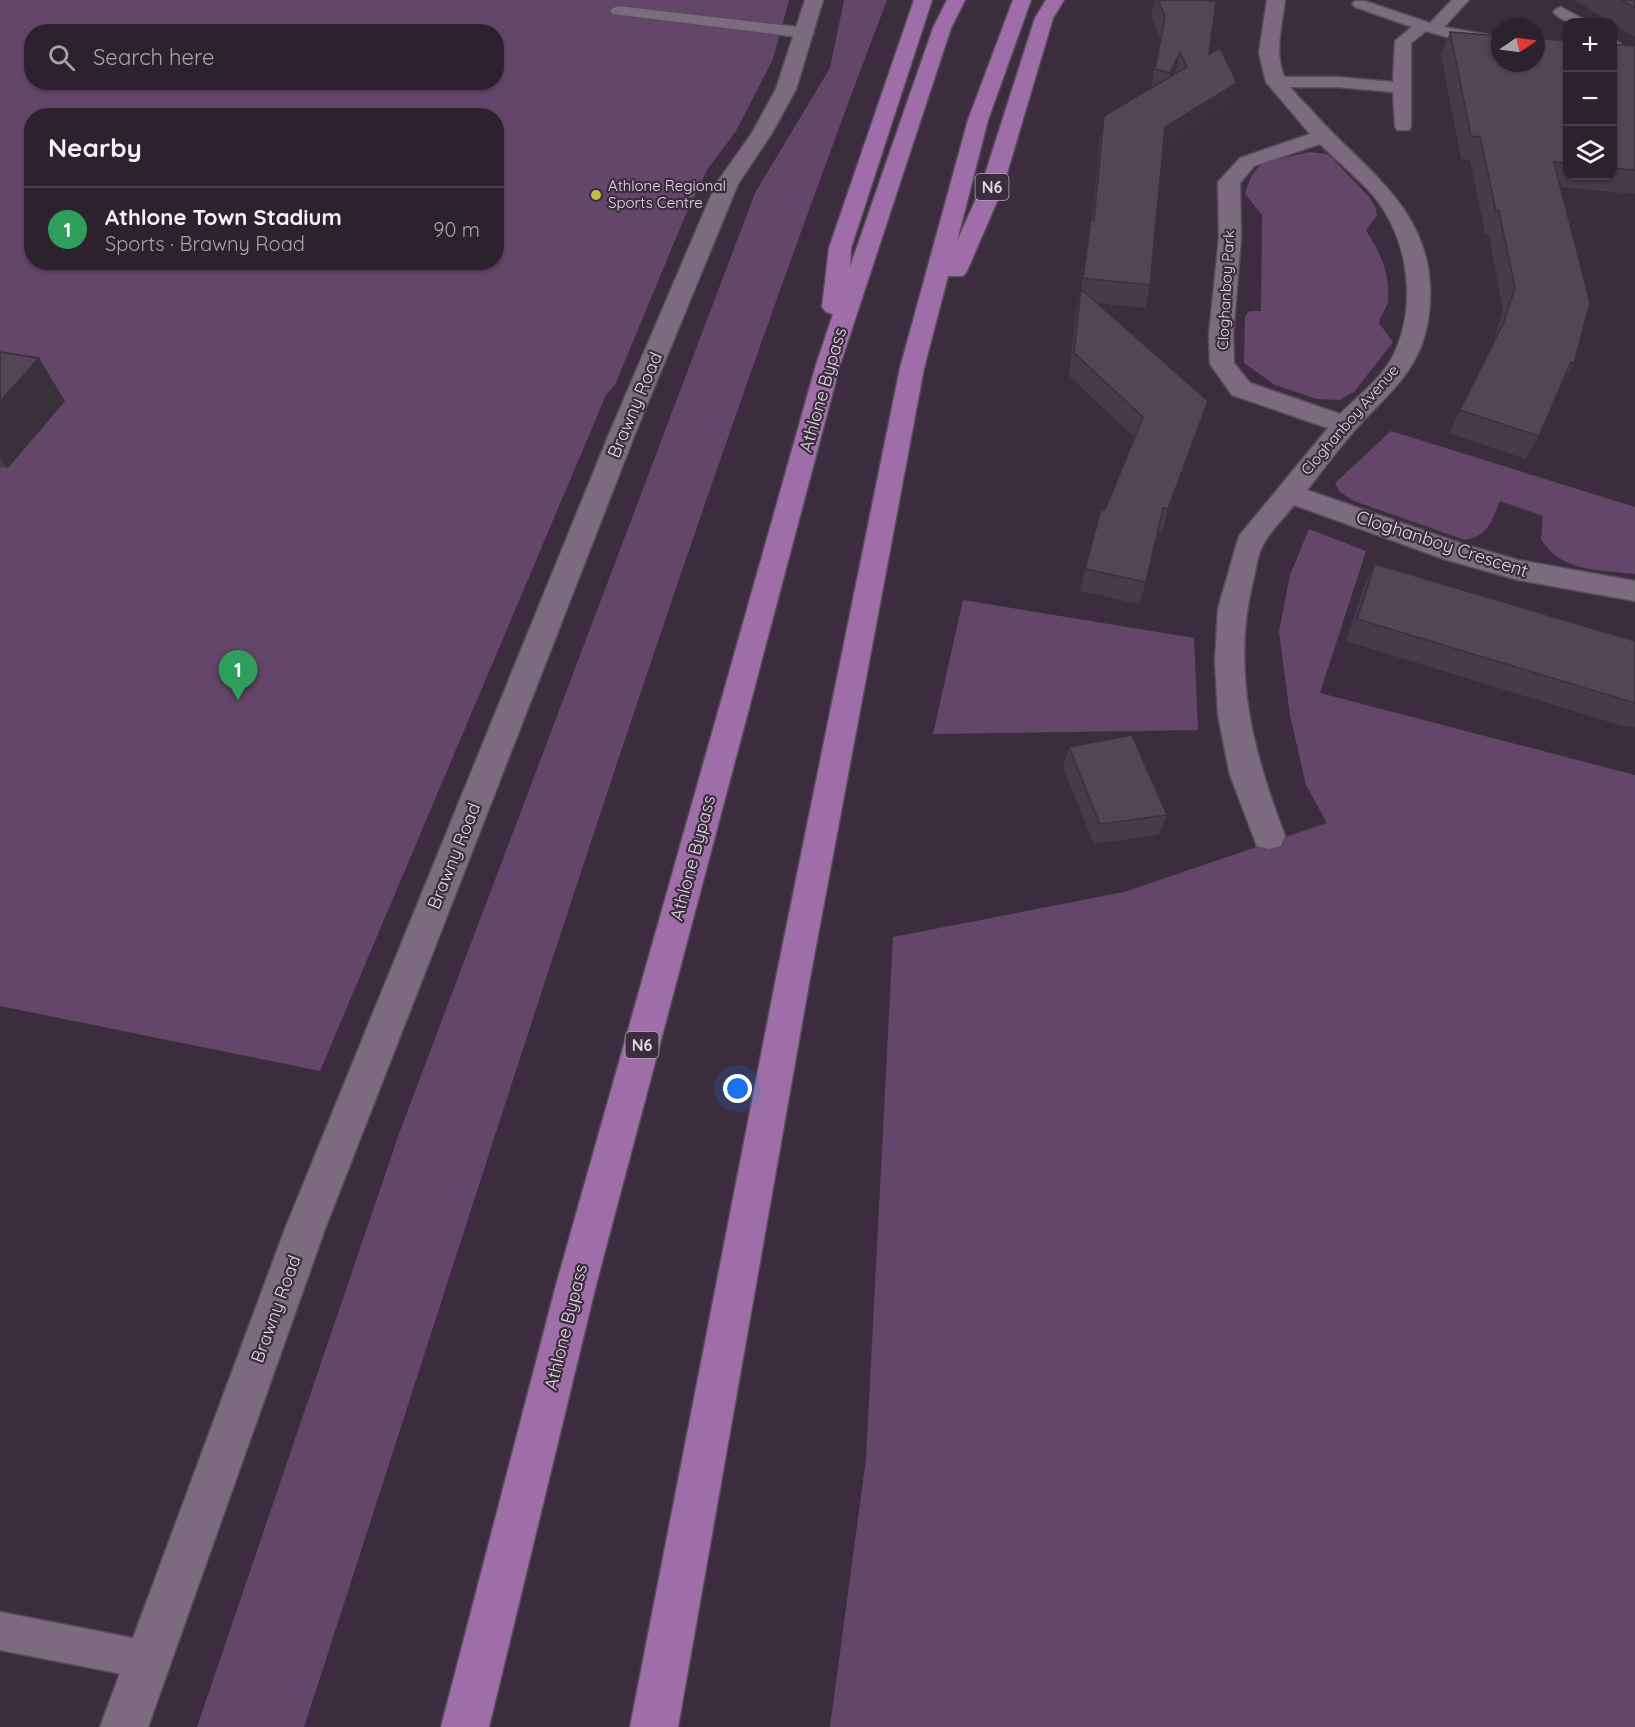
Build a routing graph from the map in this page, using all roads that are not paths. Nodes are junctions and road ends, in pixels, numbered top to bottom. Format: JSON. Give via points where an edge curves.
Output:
{"nodes":[{"id":1,"x":814,"y":0,"type":"edge"},
{"id":2,"x":923,"y":0,"type":"edge"},
{"id":3,"x":956,"y":0,"type":"edge"},
{"id":4,"x":1022,"y":0,"type":"edge"},
{"id":5,"x":1055,"y":0,"type":"edge"},
{"id":6,"x":1276,"y":0,"type":"edge"},
{"id":7,"x":1461,"y":0,"type":"edge"},
{"id":8,"x":1360,"y":4,"type":"dead end"},
{"id":9,"x":618,"y":11,"type":"dead end"},
{"id":10,"x":1562,"y":12,"type":"dead end"},
{"id":11,"x":1572,"y":18,"type":"edge"},
{"id":12,"x":1429,"y":28,"type":"junction"},
{"id":13,"x":806,"y":33,"type":"junction"},
{"id":14,"x":1491,"y":41,"type":"edge"},
{"id":15,"x":1617,"y":46,"type":"edge"},
{"id":16,"x":1628,"y":52,"type":"edge"},
{"id":17,"x":1276,"y":82,"type":"junction"},
{"id":18,"x":1401,"y":88,"type":"junction"},
{"id":19,"x":1403,"y":126,"type":"dead end"},
{"id":20,"x":1323,"y":136,"type":"junction"},
{"id":21,"x":828,"y":365,"type":"junction"},
{"id":22,"x":912,"y":368,"type":"junction"},
{"id":23,"x":1345,"y":425,"type":"junction"},
{"id":24,"x":1287,"y":493,"type":"junction"},
{"id":25,"x":1635,"y":591,"type":"edge"},
{"id":26,"x":1269,"y":836,"type":"dead end"},
{"id":27,"x":0,"y":1631,"type":"edge"},
{"id":28,"x":148,"y":1660,"type":"junction"},
{"id":29,"x":124,"y":1727,"type":"edge"},
{"id":30,"x":465,"y":1727,"type":"edge"},
{"id":31,"x":654,"y":1727,"type":"edge"}],
"edges":[{"from":1,"to":13,"type":"street","name":"Brawny Road"},
{"from":2,"to":21,"type":"highway","number":"N6","via":[[840,248]]},
{"from":3,"to":21,"type":"highway","name":"Athlone Bypass","number":"N6","via":[[942,28]]},
{"from":4,"to":22,"type":"highway","number":"N6","via":[[978,120]]},
{"from":5,"to":22,"type":"highway","number":"N6","via":[[1044,18],[991,190]]},
{"from":6,"to":17,"type":"street","name":"Cloghanboy Avenue","via":[[1269,53]]},
{"from":7,"to":12,"type":"lane"},
{"from":8,"to":12,"type":"lane"},
{"from":9,"to":13,"type":"lane"},
{"from":10,"to":11,"type":"lane"},
{"from":12,"to":14,"type":"lane"},
{"from":12,"to":18,"type":"lane","via":[[1402,40]]},
{"from":13,"to":28,"type":"street","name":"Brawny Road","via":[[782,97],[727,184],[617,446],[305,1229]]},
{"from":15,"to":16,"type":"lane"},
{"from":17,"to":18,"type":"lane"},
{"from":17,"to":20,"type":"street","name":"Cloghanboy Avenue"},
{"from":18,"to":19,"type":"lane"},
{"from":20,"to":23,"type":"street","name":"Cloghanboy Avenue","via":[[1380,190],[1398,215],[1418,273],[1419,309],[1405,356],[1373,398]]},
{"from":20,"to":23,"type":"street","name":"Cloghanboy Park","via":[[1247,162],[1229,182],[1230,238],[1222,364],[1241,389]]},
{"from":21,"to":30,"type":"highway","name":"Athlone Bypass","number":"N6","via":[[576,1285]]},
{"from":22,"to":31,"type":"highway","number":"N6"},
{"from":23,"to":24,"type":"street","name":"Cloghanboy Avenue"},
{"from":24,"to":25,"type":"street","name":"Cloghanboy Crescent","via":[[1454,552],[1518,570]]},
{"from":24,"to":26,"type":"street","name":"Cloghanboy Avenue","via":[[1249,543],[1232,609],[1233,715],[1246,775]]},
{"from":27,"to":28,"type":"lane"},
{"from":28,"to":29,"type":"street","name":"Brawny Road"}]}
